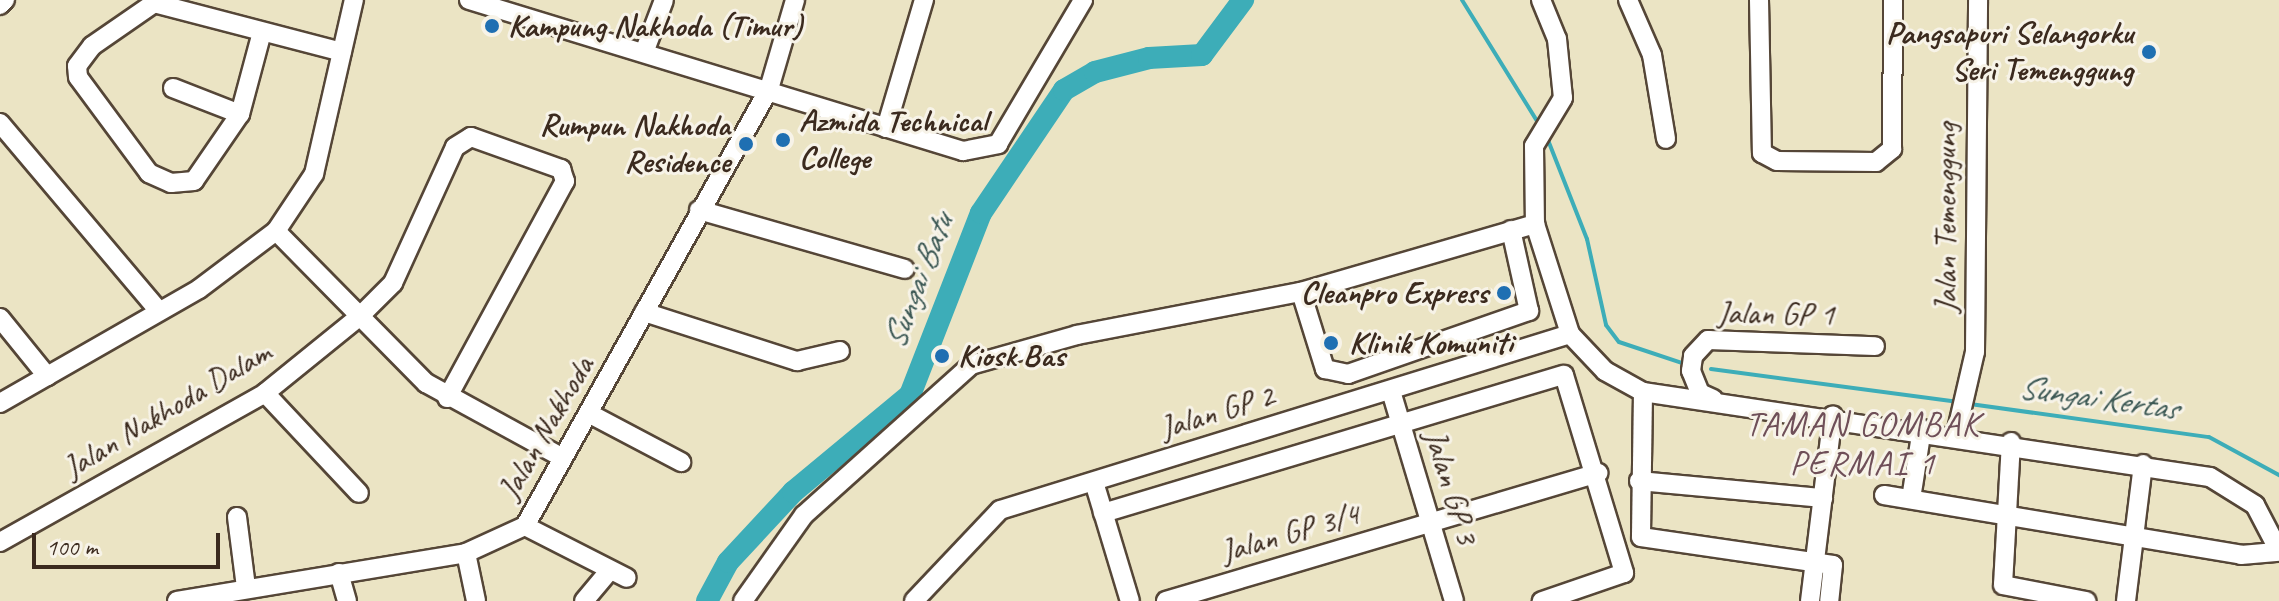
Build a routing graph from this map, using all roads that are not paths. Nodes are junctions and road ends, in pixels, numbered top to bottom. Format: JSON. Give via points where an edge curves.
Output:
{"nodes":[{"id":1,"x":5,"y":0,"type":"edge"},
{"id":2,"x":354,"y":0,"type":"edge"},
{"id":3,"x":469,"y":0,"type":"edge"},
{"id":4,"x":664,"y":0,"type":"edge"},
{"id":5,"x":795,"y":0,"type":"edge"},
{"id":6,"x":924,"y":0,"type":"edge"},
{"id":7,"x":1083,"y":0,"type":"edge"},
{"id":8,"x":1541,"y":0,"type":"edge"},
{"id":9,"x":1628,"y":0,"type":"edge"},
{"id":10,"x":1759,"y":0,"type":"edge"},
{"id":11,"x":1893,"y":0,"type":"edge"},
{"id":12,"x":1978,"y":0,"type":"edge"},
{"id":13,"x":0,"y":5,"type":"edge"},
{"id":14,"x":533,"y":9,"type":"edge"},
{"id":15,"x":262,"y":32,"type":"junction"},
{"id":16,"x":645,"y":50,"type":"junction"},
{"id":17,"x":342,"y":52,"type":"junction"},
{"id":18,"x":173,"y":88,"type":"dead end"},
{"id":19,"x":769,"y":89,"type":"junction"},
{"id":20,"x":240,"y":114,"type":"junction"},
{"id":21,"x":0,"y":123,"type":"edge"},
{"id":22,"x":886,"y":128,"type":"junction"},
{"id":23,"x":1666,"y":139,"type":"dead end"},
{"id":24,"x":699,"y":210,"type":"junction"},
{"id":25,"x":1535,"y":224,"type":"junction"},
{"id":26,"x":1511,"y":230,"type":"junction"},
{"id":27,"x":276,"y":231,"type":"junction"},
{"id":28,"x":905,"y":269,"type":"dead end"},
{"id":29,"x":1301,"y":292,"type":"junction"},
{"id":30,"x":159,"y":311,"type":"junction"},
{"id":31,"x":644,"y":312,"type":"junction"},
{"id":32,"x":360,"y":316,"type":"junction"},
{"id":33,"x":0,"y":318,"type":"edge"},
{"id":34,"x":1499,"y":326,"type":"junction"},
{"id":35,"x":1570,"y":334,"type":"junction"},
{"id":36,"x":1875,"y":346,"type":"dead end"},
{"id":37,"x":840,"y":351,"type":"dead end"},
{"id":38,"x":1508,"y":355,"type":"junction"},
{"id":39,"x":1348,"y":374,"type":"junction"},
{"id":40,"x":47,"y":376,"type":"junction"},
{"id":41,"x":1391,"y":391,"type":"junction"},
{"id":42,"x":1643,"y":392,"type":"junction"},
{"id":43,"x":265,"y":393,"type":"junction"},
{"id":44,"x":447,"y":398,"type":"junction"},
{"id":45,"x":1357,"y":401,"type":"junction"},
{"id":46,"x":1715,"y":401,"type":"junction"},
{"id":47,"x":0,"y":403,"type":"edge"},
{"id":48,"x":592,"y":415,"type":"junction"},
{"id":49,"x":1833,"y":415,"type":"junction"},
{"id":50,"x":1400,"y":421,"type":"junction"},
{"id":51,"x":1957,"y":428,"type":"junction"},
{"id":52,"x":1922,"y":429,"type":"junction"},
{"id":53,"x":2011,"y":442,"type":"junction"},
{"id":54,"x":563,"y":458,"type":"junction"},
{"id":55,"x":681,"y":462,"type":"dead end"},
{"id":56,"x":2143,"y":464,"type":"junction"},
{"id":57,"x":1598,"y":473,"type":"junction"},
{"id":58,"x":1639,"y":481,"type":"junction"},
{"id":59,"x":1094,"y":482,"type":"junction"},
{"id":60,"x":359,"y":493,"type":"dead end"},
{"id":61,"x":1884,"y":495,"type":"dead end"},
{"id":62,"x":1823,"y":498,"type":"junction"},
{"id":63,"x":1911,"y":499,"type":"junction"},
{"id":64,"x":1103,"y":513,"type":"junction"},
{"id":65,"x":2005,"y":513,"type":"junction"},
{"id":66,"x":237,"y":517,"type":"dead end"},
{"id":67,"x":1430,"y":523,"type":"junction"},
{"id":68,"x":525,"y":526,"type":"junction"},
{"id":69,"x":2135,"y":535,"type":"junction"},
{"id":70,"x":0,"y":542,"type":"edge"},
{"id":71,"x":2279,"y":552,"type":"edge"},
{"id":72,"x":466,"y":553,"type":"junction"},
{"id":73,"x":1824,"y":564,"type":"junction"},
{"id":74,"x":609,"y":571,"type":"junction"},
{"id":75,"x":339,"y":573,"type":"junction"},
{"id":76,"x":627,"y":578,"type":"dead end"},
{"id":77,"x":246,"y":587,"type":"junction"},
{"id":78,"x":226,"y":596,"type":"edge"},
{"id":79,"x":177,"y":601,"type":"edge"},
{"id":80,"x":347,"y":601,"type":"edge"},
{"id":81,"x":476,"y":601,"type":"edge"},
{"id":82,"x":584,"y":601,"type":"edge"},
{"id":83,"x":743,"y":601,"type":"edge"},
{"id":84,"x":914,"y":601,"type":"edge"},
{"id":85,"x":1130,"y":601,"type":"edge"},
{"id":86,"x":1166,"y":601,"type":"edge"},
{"id":87,"x":1454,"y":601,"type":"edge"},
{"id":88,"x":1542,"y":601,"type":"edge"},
{"id":89,"x":1810,"y":601,"type":"edge"},
{"id":90,"x":1829,"y":601,"type":"edge"},
{"id":91,"x":2086,"y":601,"type":"edge"},
{"id":92,"x":2126,"y":601,"type":"edge"}],
"edges":[{"from":1,"to":13,"type":"street"},
{"from":2,"to":17,"type":"street"},
{"from":3,"to":14,"type":"street"},
{"from":4,"to":16,"type":"street"},
{"from":5,"to":19,"type":"street","name":"Jalan Nakhoda"},
{"from":6,"to":22,"type":"street"},
{"from":7,"to":22,"type":"street","via":[[998,144],[963,151]]},
{"from":8,"to":25,"type":"street","via":[[1563,69],[1563,98],[1538,140]]},
{"from":9,"to":23,"type":"street","via":[[1652,55]]},
{"from":10,"to":11,"type":"street","via":[[1762,153],[1777,161],[1876,162],[1892,149]]},
{"from":12,"to":51,"type":"street","name":"Jalan Temenggung","via":[[1970,385]]},
{"from":14,"to":16,"type":"street"},
{"from":15,"to":17,"type":"street"},
{"from":15,"to":20,"type":"street"},
{"from":15,"to":20,"type":"street","via":[[154,3],[112,29],[77,66],[149,173],[171,183],[194,181],[214,161]]},
{"from":16,"to":19,"type":"street"},
{"from":17,"to":27,"type":"street","via":[[314,174]]},
{"from":18,"to":20,"type":"street"},
{"from":19,"to":22,"type":"street"},
{"from":19,"to":24,"type":"street","name":"Jalan Nakhoda"},
{"from":21,"to":30,"type":"street"},
{"from":24,"to":28,"type":"street"},
{"from":24,"to":31,"type":"street","name":"Jalan Nakhoda"},
{"from":25,"to":26,"type":"street"},
{"from":25,"to":35,"type":"street"},
{"from":26,"to":29,"type":"street"},
{"from":26,"to":34,"type":"street","via":[[1529,311]]},
{"from":27,"to":30,"type":"street"},
{"from":27,"to":32,"type":"street"},
{"from":29,"to":39,"type":"street","via":[[1325,369]]},
{"from":29,"to":83,"type":"street","via":[[1077,335],[971,365],[804,515]]},
{"from":30,"to":40,"type":"street"},
{"from":31,"to":37,"type":"street","via":[[797,361]]},
{"from":31,"to":48,"type":"street","name":"Jalan Nakhoda"},
{"from":32,"to":43,"type":"street","name":"Jalan Nakhoda Dalam"},
{"from":32,"to":44,"type":"street"},
{"from":32,"to":44,"type":"street","name":"Jalan Nakhoda Dalam","via":[[401,270],[461,139],[561,169],[563,191]]},
{"from":33,"to":40,"type":"street"},
{"from":34,"to":38,"type":"street"},
{"from":34,"to":39,"type":"street"},
{"from":35,"to":38,"type":"street","name":"Jalan GP 2"},
{"from":35,"to":42,"type":"street","via":[[1605,371]]},
{"from":36,"to":46,"type":"street","name":"Jalan GP 1","via":[[1708,340],[1693,356],[1691,371],[1700,393]]},
{"from":38,"to":41,"type":"street","name":"Jalan GP 2"},
{"from":39,"to":45,"type":"street"},
{"from":40,"to":47,"type":"street"},
{"from":41,"to":45,"type":"street","name":"Jalan GP 2"},
{"from":41,"to":50,"type":"street","name":"Jalan GP 3"},
{"from":42,"to":46,"type":"street"},
{"from":42,"to":58,"type":"street"},
{"from":43,"to":60,"type":"street"},
{"from":43,"to":70,"type":"street","name":"Jalan Nakhoda Dalam"},
{"from":44,"to":54,"type":"street"},
{"from":45,"to":59,"type":"street","name":"Jalan GP 2"},
{"from":46,"to":49,"type":"street"},
{"from":48,"to":54,"type":"street","name":"Jalan Nakhoda"},
{"from":48,"to":55,"type":"street"},
{"from":49,"to":52,"type":"street"},
{"from":49,"to":62,"type":"street"},
{"from":50,"to":57,"type":"street","via":[[1564,375]]},
{"from":50,"to":64,"type":"street"},
{"from":50,"to":67,"type":"street","name":"Jalan GP 3"},
{"from":51,"to":52,"type":"street"},
{"from":51,"to":53,"type":"street"},
{"from":52,"to":63,"type":"street"},
{"from":53,"to":56,"type":"street"},
{"from":53,"to":65,"type":"street"},
{"from":54,"to":68,"type":"street","name":"Jalan Nakhoda"},
{"from":56,"to":69,"type":"street"},
{"from":56,"to":71,"type":"street","via":[[2228,482],[2255,505]]},
{"from":57,"to":67,"type":"street","name":"Jalan GP 3/4"},
{"from":57,"to":88,"type":"street","via":[[1624,573]]},
{"from":58,"to":62,"type":"street"},
{"from":58,"to":73,"type":"street","via":[[1637,522],[1650,544]]},
{"from":59,"to":64,"type":"street"},
{"from":59,"to":84,"type":"street","name":"Jalan GP 2","via":[[1000,510]]},
{"from":61,"to":63,"type":"street"},
{"from":62,"to":73,"type":"street"},
{"from":63,"to":65,"type":"street"},
{"from":64,"to":85,"type":"street"},
{"from":65,"to":69,"type":"street"},
{"from":65,"to":91,"type":"street","via":[[2003,585]]},
{"from":66,"to":77,"type":"street"},
{"from":67,"to":86,"type":"street","name":"Jalan GP 3/4"},
{"from":67,"to":87,"type":"street","name":"Jalan GP 3"},
{"from":68,"to":72,"type":"street","name":"Jalan Nakhoda"},
{"from":68,"to":74,"type":"street"},
{"from":69,"to":71,"type":"street","via":[[2241,555]]},
{"from":69,"to":92,"type":"street"},
{"from":72,"to":75,"type":"street","name":"Jalan Nakhoda"},
{"from":72,"to":81,"type":"street"},
{"from":73,"to":89,"type":"street"},
{"from":73,"to":90,"type":"street"},
{"from":74,"to":76,"type":"street"},
{"from":74,"to":82,"type":"street"},
{"from":75,"to":77,"type":"street","name":"Jalan Nakhoda"},
{"from":75,"to":80,"type":"street"},
{"from":77,"to":78,"type":"street","name":"Jalan Nakhoda"},
{"from":78,"to":79,"type":"street","name":"Jalan Nakhoda"}]}
